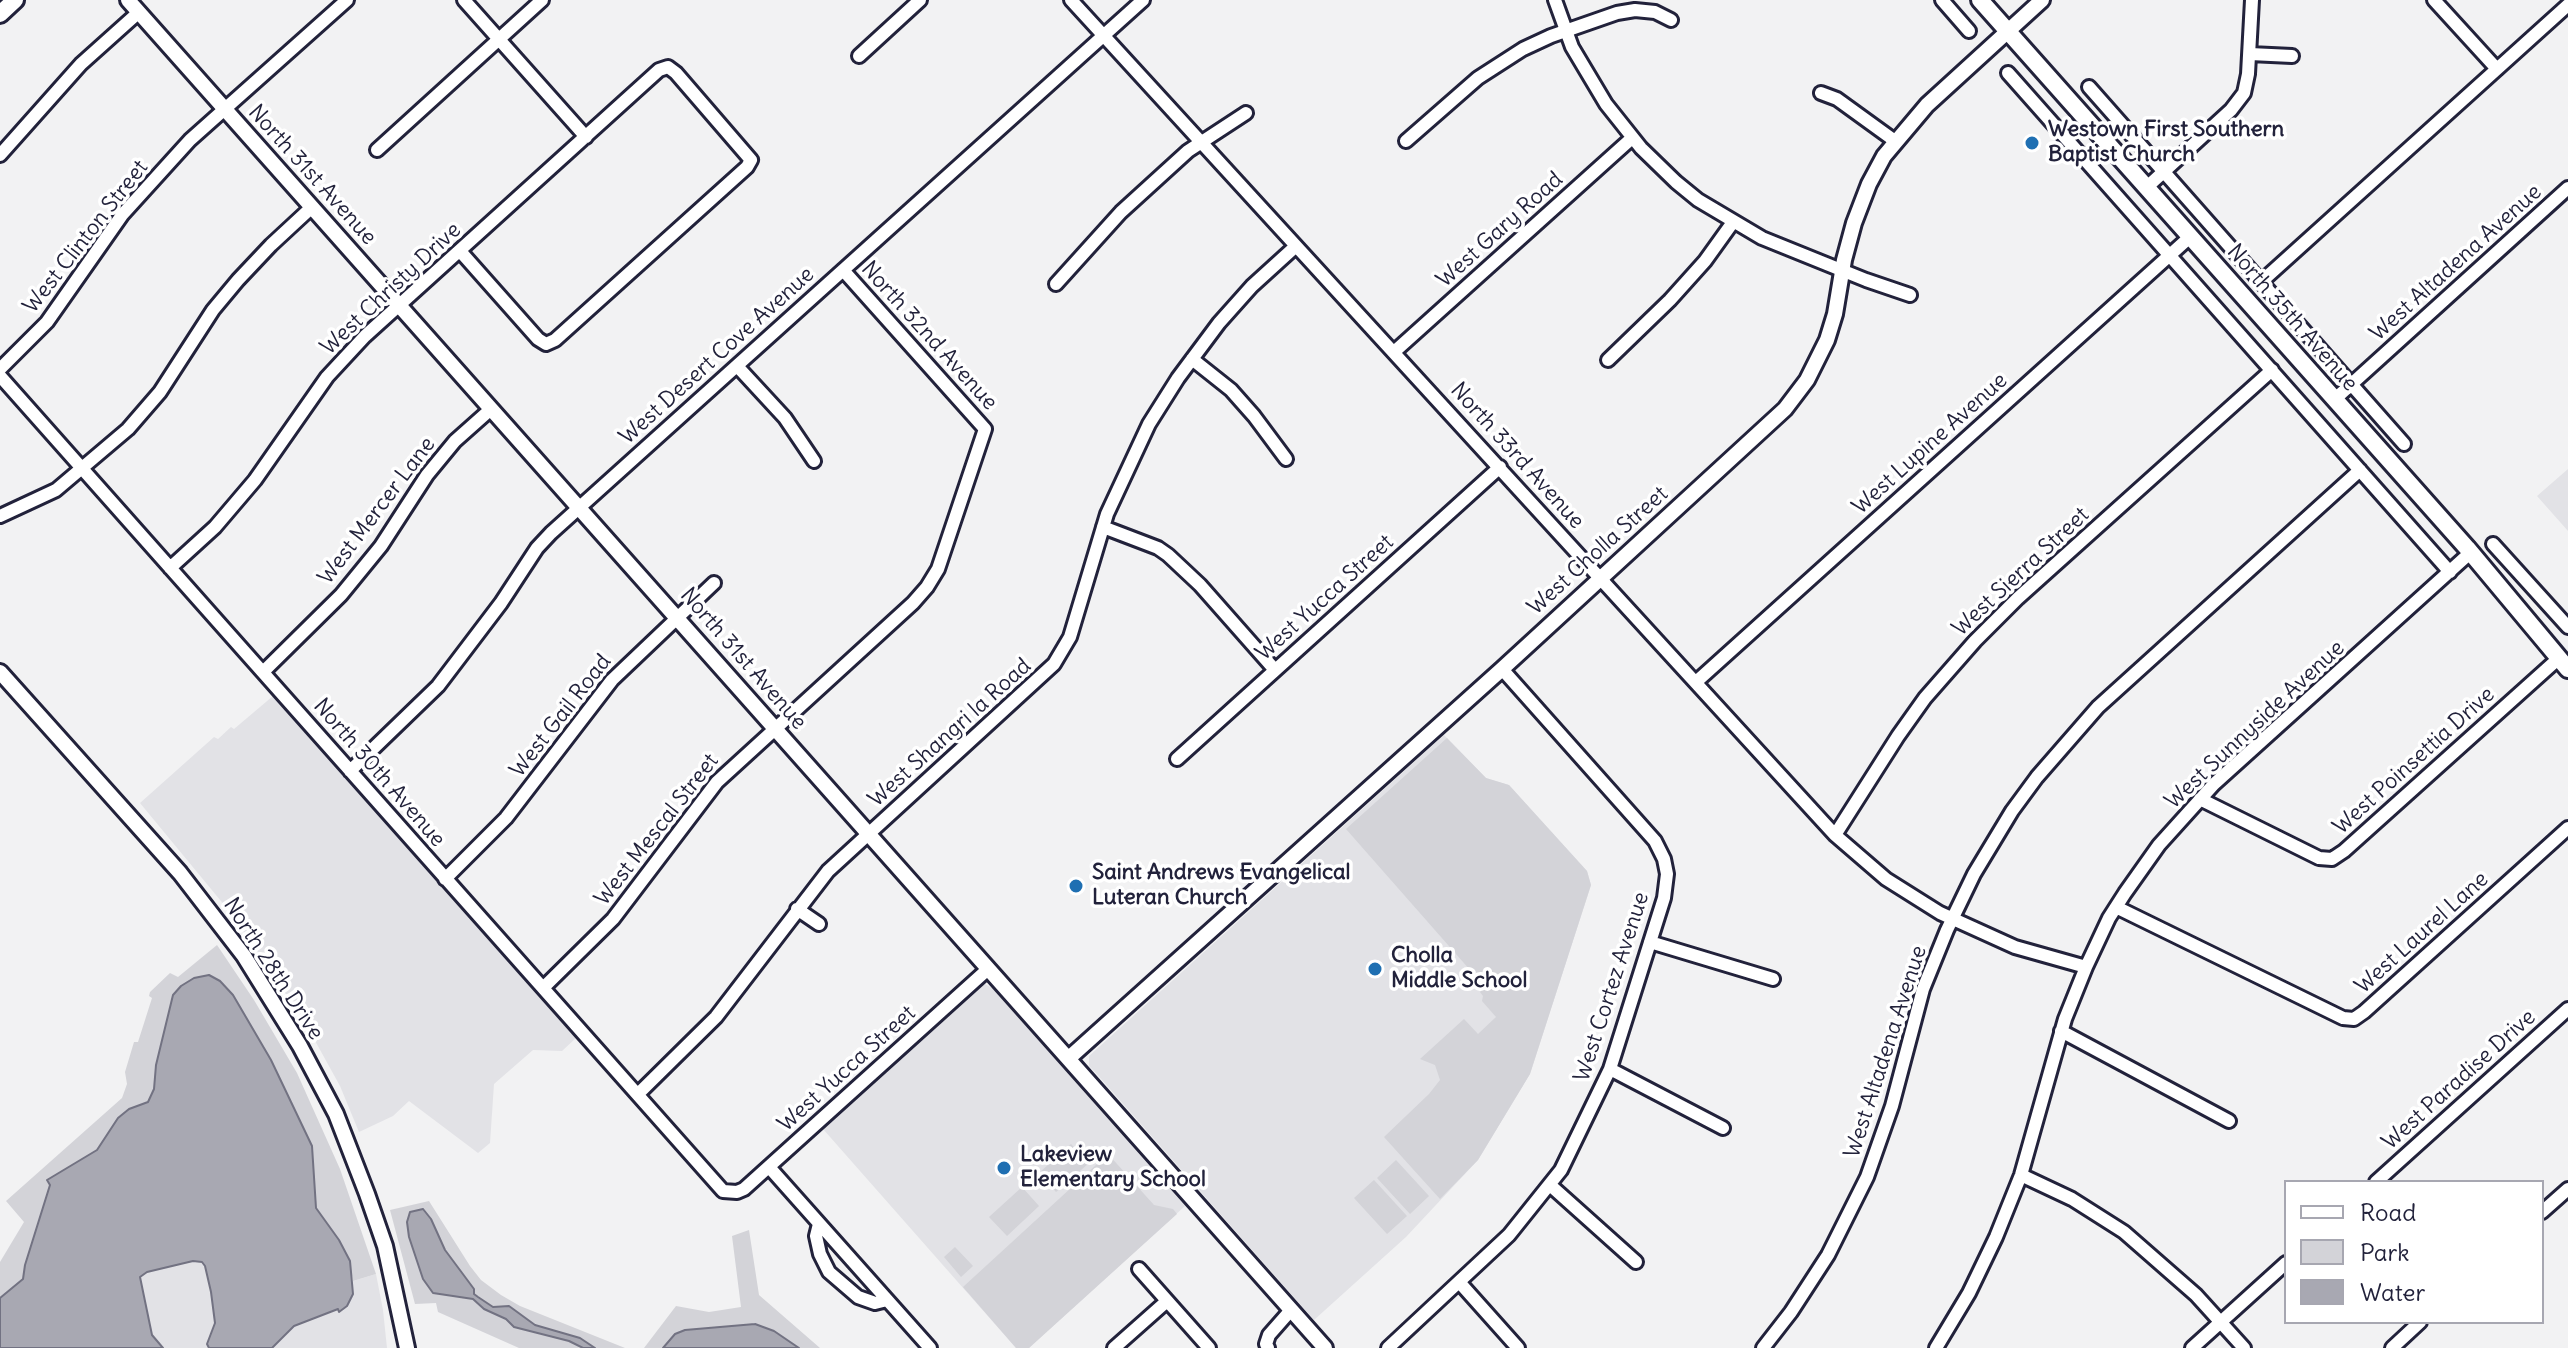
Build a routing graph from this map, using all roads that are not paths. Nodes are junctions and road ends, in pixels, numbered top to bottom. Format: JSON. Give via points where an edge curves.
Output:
{"nodes":[{"id":1,"x":15,"y":0,"type":"edge"},
{"id":2,"x":128,"y":0,"type":"edge"},
{"id":3,"x":347,"y":0,"type":"edge"},
{"id":4,"x":464,"y":0,"type":"edge"},
{"id":5,"x":542,"y":0,"type":"edge"},
{"id":6,"x":920,"y":0,"type":"edge"},
{"id":7,"x":1071,"y":0,"type":"edge"},
{"id":8,"x":1143,"y":0,"type":"edge"},
{"id":9,"x":1555,"y":0,"type":"edge"},
{"id":10,"x":1942,"y":0,"type":"edge"},
{"id":11,"x":1980,"y":0,"type":"edge"},
{"id":12,"x":2042,"y":0,"type":"edge"},
{"id":13,"x":2252,"y":0,"type":"edge"},
{"id":14,"x":2434,"y":0,"type":"edge"},
{"id":15,"x":2568,"y":5,"type":"edge"},
{"id":16,"x":139,"y":12,"type":"junction"},
{"id":17,"x":0,"y":14,"type":"edge"},
{"id":18,"x":1671,"y":20,"type":"dead end"},
{"id":19,"x":1566,"y":30,"type":"junction"},
{"id":20,"x":1969,"y":31,"type":"dead end"},
{"id":21,"x":2008,"y":32,"type":"junction"},
{"id":22,"x":1103,"y":35,"type":"junction"},
{"id":23,"x":499,"y":39,"type":"junction"},
{"id":24,"x":2250,"y":54,"type":"junction"},
{"id":25,"x":859,"y":56,"type":"dead end"},
{"id":26,"x":2292,"y":56,"type":"dead end"},
{"id":27,"x":2497,"y":69,"type":"junction"},
{"id":28,"x":2008,"y":73,"type":"dead end"},
{"id":29,"x":2089,"y":87,"type":"dead end"},
{"id":30,"x":1821,"y":93,"type":"dead end"},
{"id":31,"x":224,"y":109,"type":"junction"},
{"id":32,"x":1246,"y":113,"type":"dead end"},
{"id":33,"x":586,"y":137,"type":"junction"},
{"id":34,"x":1632,"y":138,"type":"junction"},
{"id":35,"x":1406,"y":141,"type":"dead end"},
{"id":36,"x":1895,"y":141,"type":"junction"},
{"id":37,"x":1201,"y":142,"type":"junction"},
{"id":38,"x":377,"y":150,"type":"dead end"},
{"id":39,"x":0,"y":155,"type":"edge"},
{"id":40,"x":2163,"y":172,"type":"junction"},
{"id":41,"x":2147,"y":187,"type":"junction"},
{"id":42,"x":2568,"y":188,"type":"edge"},
{"id":43,"x":312,"y":207,"type":"junction"},
{"id":44,"x":1733,"y":222,"type":"junction"},
{"id":45,"x":2191,"y":236,"type":"junction"},
{"id":46,"x":1296,"y":246,"type":"junction"},
{"id":47,"x":460,"y":251,"type":"junction"},
{"id":48,"x":2170,"y":255,"type":"junction"},
{"id":49,"x":843,"y":270,"type":"junction"},
{"id":50,"x":1843,"y":270,"type":"junction"},
{"id":51,"x":2261,"y":282,"type":"junction"},
{"id":52,"x":1056,"y":284,"type":"dead end"},
{"id":53,"x":1910,"y":295,"type":"dead end"},
{"id":54,"x":399,"y":306,"type":"junction"},
{"id":55,"x":1394,"y":352,"type":"junction"},
{"id":56,"x":1192,"y":359,"type":"junction"},
{"id":57,"x":1608,"y":360,"type":"dead end"},
{"id":58,"x":737,"y":366,"type":"junction"},
{"id":59,"x":0,"y":369,"type":"edge"},
{"id":60,"x":2272,"y":370,"type":"junction"},
{"id":61,"x":0,"y":376,"type":"edge"},
{"id":62,"x":2352,"y":384,"type":"junction"},
{"id":63,"x":2335,"y":399,"type":"junction"},
{"id":64,"x":491,"y":409,"type":"junction"},
{"id":65,"x":985,"y":429,"type":"joint"},
{"id":66,"x":2404,"y":444,"type":"dead end"},
{"id":67,"x":1286,"y":459,"type":"dead end"},
{"id":68,"x":814,"y":461,"type":"dead end"},
{"id":69,"x":1500,"y":467,"type":"junction"},
{"id":70,"x":84,"y":469,"type":"junction"},
{"id":71,"x":2360,"y":470,"type":"junction"},
{"id":72,"x":579,"y":508,"type":"junction"},
{"id":73,"x":0,"y":516,"type":"edge"},
{"id":74,"x":1103,"y":527,"type":"junction"},
{"id":75,"x":2493,"y":544,"type":"dead end"},
{"id":76,"x":2470,"y":553,"type":"junction"},
{"id":77,"x":170,"y":568,"type":"junction"},
{"id":78,"x":2450,"y":572,"type":"junction"},
{"id":79,"x":1602,"y":578,"type":"junction"},
{"id":80,"x":714,"y":583,"type":"dead end"},
{"id":81,"x":676,"y":617,"type":"junction"},
{"id":82,"x":2568,"y":627,"type":"edge"},
{"id":83,"x":2564,"y":664,"type":"edge"},
{"id":84,"x":1502,"y":669,"type":"junction"},
{"id":85,"x":1275,"y":670,"type":"junction"},
{"id":86,"x":0,"y":672,"type":"edge"},
{"id":87,"x":263,"y":672,"type":"junction"},
{"id":88,"x":1696,"y":682,"type":"junction"},
{"id":89,"x":774,"y":727,"type":"junction"},
{"id":90,"x":1177,"y":759,"type":"dead end"},
{"id":91,"x":350,"y":771,"type":"junction"},
{"id":92,"x":2200,"y":799,"type":"junction"},
{"id":93,"x":2568,"y":828,"type":"edge"},
{"id":94,"x":868,"y":835,"type":"junction"},
{"id":95,"x":1835,"y":835,"type":"junction"},
{"id":96,"x":445,"y":879,"type":"junction"},
{"id":97,"x":2116,"y":907,"type":"junction"},
{"id":98,"x":797,"y":909,"type":"junction"},
{"id":99,"x":1952,"y":919,"type":"junction"},
{"id":100,"x":819,"y":924,"type":"dead end"},
{"id":101,"x":1650,"y":942,"type":"junction"},
{"id":102,"x":2086,"y":967,"type":"junction"},
{"id":103,"x":988,"y":969,"type":"junction"},
{"id":104,"x":1773,"y":979,"type":"dead end"},
{"id":105,"x":543,"y":988,"type":"junction"},
{"id":106,"x":2568,"y":1009,"type":"edge"},
{"id":107,"x":2061,"y":1031,"type":"junction"},
{"id":108,"x":1069,"y":1058,"type":"junction"},
{"id":109,"x":1610,"y":1069,"type":"junction"},
{"id":110,"x":638,"y":1094,"type":"junction"},
{"id":111,"x":2229,"y":1121,"type":"dead end"},
{"id":112,"x":1723,"y":1128,"type":"dead end"},
{"id":113,"x":769,"y":1167,"type":"junction"},
{"id":114,"x":2021,"y":1175,"type":"junction"},
{"id":115,"x":2378,"y":1180,"type":"edge"},
{"id":116,"x":1550,"y":1185,"type":"junction"},
{"id":117,"x":2568,"y":1189,"type":"edge"},
{"id":118,"x":730,"y":1193,"type":"joint"},
{"id":119,"x":2544,"y":1210,"type":"edge"},
{"id":120,"x":819,"y":1224,"type":"junction"},
{"id":121,"x":1636,"y":1262,"type":"dead end"},
{"id":122,"x":2284,"y":1265,"type":"edge"},
{"id":123,"x":1139,"y":1269,"type":"dead end"},
{"id":124,"x":1460,"y":1283,"type":"junction"},
{"id":125,"x":887,"y":1300,"type":"junction"},
{"id":126,"x":1167,"y":1301,"type":"junction"},
{"id":127,"x":1291,"y":1310,"type":"junction"},
{"id":128,"x":2220,"y":1322,"type":"junction"},
{"id":129,"x":2418,"y":1324,"type":"edge"},
{"id":130,"x":1317,"y":1345,"type":"edge"},
{"id":131,"x":407,"y":1348,"type":"edge"},
{"id":132,"x":930,"y":1348,"type":"edge"},
{"id":133,"x":1114,"y":1348,"type":"edge"},
{"id":134,"x":1209,"y":1348,"type":"edge"},
{"id":135,"x":1268,"y":1348,"type":"edge"},
{"id":136,"x":1388,"y":1348,"type":"edge"},
{"id":137,"x":1518,"y":1348,"type":"edge"},
{"id":138,"x":1763,"y":1348,"type":"edge"},
{"id":139,"x":1936,"y":1348,"type":"edge"},
{"id":140,"x":2192,"y":1348,"type":"edge"},
{"id":141,"x":2244,"y":1348,"type":"edge"},
{"id":142,"x":2392,"y":1348,"type":"edge"}],
"edges":[{"from":1,"to":17,"type":"main road"},
{"from":2,"to":16,"type":"street","name":"North 31st Avenue"},
{"from":3,"to":31,"type":"street","name":"West Clinton Street"},
{"from":4,"to":23,"type":"street"},
{"from":5,"to":23,"type":"street"},
{"from":6,"to":25,"type":"street"},
{"from":7,"to":22,"type":"street","name":"North 33rd Avenue"},
{"from":8,"to":22,"type":"street","name":"West Desert Cove Avenue"},
{"from":9,"to":19,"type":"street"},
{"from":10,"to":20,"type":"street"},
{"from":11,"to":21,"type":"main road","name":"North 35th Avenue"},
{"from":12,"to":21,"type":"street","name":"West Cholla Street"},
{"from":13,"to":24,"type":"street"},
{"from":14,"to":27,"type":"street"},
{"from":15,"to":27,"type":"street"},
{"from":16,"to":31,"type":"street","name":"North 31st Avenue"},
{"from":16,"to":39,"type":"street","via":[[81,64]]},
{"from":18,"to":19,"type":"street","via":[[1635,10]]},
{"from":19,"to":34,"type":"street","via":[[1606,104]]},
{"from":19,"to":35,"type":"street","via":[[1491,69]]},
{"from":21,"to":36,"type":"street","name":"West Cholla Street"},
{"from":21,"to":41,"type":"main road","name":"North 35th Avenue"},
{"from":22,"to":37,"type":"street","name":"North 33rd Avenue"},
{"from":22,"to":49,"type":"street","name":"West Desert Cove Avenue"},
{"from":23,"to":33,"type":"street"},
{"from":23,"to":38,"type":"street"},
{"from":24,"to":26,"type":"street"},
{"from":24,"to":40,"type":"street","via":[[2247,84],[2238,103]]},
{"from":27,"to":51,"type":"street"},
{"from":28,"to":48,"type":"street"},
{"from":29,"to":40,"type":"street","name":"North 35th Avenue"},
{"from":30,"to":36,"type":"street"},
{"from":31,"to":43,"type":"street","name":"North 31st Avenue"},
{"from":31,"to":59,"type":"street","name":"West Clinton Street","via":[[122,215],[47,322]]},
{"from":32,"to":37,"type":"street"},
{"from":33,"to":47,"type":"street","name":"West Christy Drive"},
{"from":33,"to":47,"type":"street","name":"West Christy Drive","via":[[668,67],[751,160],[546,344]]},
{"from":34,"to":44,"type":"street","via":[[1676,182]]},
{"from":34,"to":55,"type":"street","name":"West Gary Road"},
{"from":36,"to":50,"type":"street","name":"West Cholla Street","via":[[1862,199]]},
{"from":37,"to":46,"type":"street","name":"North 33rd Avenue"},
{"from":37,"to":52,"type":"street","via":[[1121,212]]},
{"from":40,"to":41,"type":"street"},
{"from":40,"to":51,"type":"street","name":"North 35th Avenue"},
{"from":41,"to":45,"type":"main road","name":"North 35th Avenue"},
{"from":42,"to":62,"type":"street","name":"West Altadena Avenue"},
{"from":43,"to":54,"type":"street","name":"North 31st Avenue"},
{"from":43,"to":70,"type":"street","via":[[238,280],[160,392]]},
{"from":44,"to":50,"type":"street"},
{"from":44,"to":57,"type":"street","via":[[1670,300]]},
{"from":45,"to":48,"type":"street","name":"West Lupine Avenue"},
{"from":45,"to":63,"type":"main road","name":"North 35th Avenue"},
{"from":46,"to":55,"type":"street","name":"North 33rd Avenue"},
{"from":46,"to":56,"type":"street","name":"West Shangri la Road","via":[[1252,286]]},
{"from":47,"to":54,"type":"street","name":"West Christy Drive"},
{"from":48,"to":60,"type":"street"},
{"from":48,"to":88,"type":"street","name":"West Lupine Avenue"},
{"from":49,"to":58,"type":"street","name":"West Desert Cove Avenue"},
{"from":49,"to":65,"type":"street","name":"North 32nd Avenue"},
{"from":50,"to":53,"type":"street"},
{"from":50,"to":79,"type":"street","name":"West Cholla Street","via":[[1827,340],[1785,409]]},
{"from":51,"to":62,"type":"street","name":"North 35th Avenue"},
{"from":54,"to":64,"type":"street","name":"North 31st Avenue"},
{"from":54,"to":77,"type":"street","name":"West Christy Drive","via":[[327,377],[272,459],[215,527]]},
{"from":55,"to":69,"type":"street","name":"North 33rd Avenue"},
{"from":56,"to":67,"type":"street","via":[[1231,390]]},
{"from":56,"to":74,"type":"street","name":"West Shangri la Road","via":[[1149,424]]},
{"from":58,"to":68,"type":"street","via":[[785,418]]},
{"from":58,"to":72,"type":"street","name":"West Desert Cove Avenue"},
{"from":60,"to":71,"type":"street"},
{"from":60,"to":95,"type":"street","name":"West Sierra Street","via":[[1975,641],[1925,698]]},
{"from":61,"to":70,"type":"street","name":"North 30th Avenue"},
{"from":62,"to":63,"type":"street","name":"West Altadena Avenue"},
{"from":62,"to":66,"type":"street","name":"North 35th Avenue"},
{"from":63,"to":76,"type":"main road","name":"North 35th Avenue"},
{"from":64,"to":72,"type":"street","name":"North 31st Avenue"},
{"from":64,"to":87,"type":"street","name":"West Mercer Lane","via":[[427,475],[341,595]]},
{"from":65,"to":89,"type":"street","name":"West Mescal Street","via":[[938,569],[927,587]]},
{"from":69,"to":79,"type":"street","name":"North 33rd Avenue"},
{"from":69,"to":85,"type":"street","name":"West Yucca Street"},
{"from":70,"to":73,"type":"street","via":[[56,490]]},
{"from":70,"to":77,"type":"street","name":"North 30th Avenue"},
{"from":71,"to":78,"type":"street"},
{"from":71,"to":99,"type":"street","name":"West Altadena Avenue","via":[[2098,707],[2037,777],[1995,838]]},
{"from":72,"to":81,"type":"street","name":"North 31st Avenue"},
{"from":72,"to":91,"type":"street","name":"West Desert Cove Avenue","via":[[537,548],[438,686]]},
{"from":74,"to":85,"type":"street","via":[[1168,555]]},
{"from":74,"to":94,"type":"street","name":"West Shangri la Road","via":[[1070,637],[1054,664]]},
{"from":75,"to":82,"type":"street"},
{"from":76,"to":78,"type":"street","name":"West Sunnyside Avenue"},
{"from":76,"to":83,"type":"main road","name":"North 35th Avenue"},
{"from":77,"to":87,"type":"street","name":"North 30th Avenue"},
{"from":78,"to":92,"type":"street","name":"West Sunnyside Avenue"},
{"from":79,"to":84,"type":"street","name":"West Cholla Street"},
{"from":79,"to":88,"type":"street","name":"North 33rd Avenue"},
{"from":80,"to":81,"type":"street","name":"West Gail Road"},
{"from":81,"to":89,"type":"street","name":"North 31st Avenue"},
{"from":81,"to":96,"type":"street","name":"West Gail Road","via":[[612,680],[506,818]]},
{"from":83,"to":92,"type":"street","name":"West Poinsettia Drive","via":[[2332,859],[2319,858]]},
{"from":84,"to":101,"type":"street","name":"West Cortez Avenue","via":[[1655,841],[1667,874]]},
{"from":84,"to":108,"type":"street","name":"West Cholla Street"},
{"from":85,"to":90,"type":"street","name":"West Yucca Street"},
{"from":86,"to":131,"type":"street","name":"North 28th Drive","via":[[180,873],[244,956],[300,1046],[336,1114],[367,1194],[385,1246]]},
{"from":87,"to":91,"type":"street","name":"North 30th Avenue"},
{"from":88,"to":95,"type":"street","name":"North 33rd Avenue"},
{"from":89,"to":94,"type":"street","name":"North 31st Avenue"},
{"from":89,"to":105,"type":"street","name":"West Mescal Street","via":[[717,782],[613,919]]},
{"from":91,"to":96,"type":"street","name":"North 30th Avenue"},
{"from":92,"to":97,"type":"street","name":"West Sunnyside Avenue","via":[[2159,845]]},
{"from":93,"to":97,"type":"street","name":"West Laurel Lane","via":[[2354,1019]]},
{"from":94,"to":98,"type":"street","name":"West Shangri la Road"},
{"from":94,"to":103,"type":"street","name":"North 31st Avenue"},
{"from":95,"to":99,"type":"street","name":"North 33rd Avenue","via":[[1886,879]]},
{"from":96,"to":105,"type":"street","name":"North 30th Avenue"},
{"from":97,"to":102,"type":"street","name":"West Sunnyside Avenue"},
{"from":98,"to":100,"type":"street"},
{"from":98,"to":110,"type":"street","name":"West Shangri la Road","via":[[716,1017]]},
{"from":99,"to":102,"type":"street","name":"North 33rd Avenue","via":[[2015,947]]},
{"from":99,"to":138,"type":"street","name":"West Altadena Avenue","via":[[1923,989],[1867,1177],[1828,1255]]},
{"from":101,"to":104,"type":"street"},
{"from":101,"to":109,"type":"street","name":"West Cortez Avenue"},
{"from":102,"to":107,"type":"street","name":"West Sunnyside Avenue"},
{"from":103,"to":108,"type":"street","name":"North 31st Avenue"},
{"from":103,"to":113,"type":"street","name":"West Yucca Street"},
{"from":105,"to":110,"type":"street","name":"North 30th Avenue"},
{"from":106,"to":115,"type":"street","name":"West Paradise Drive"},
{"from":107,"to":111,"type":"street"},
{"from":107,"to":114,"type":"street","name":"West Sunnyside Avenue"},
{"from":108,"to":127,"type":"street","name":"North 31st Avenue"},
{"from":109,"to":112,"type":"street"},
{"from":109,"to":116,"type":"street","name":"West Cortez Avenue"},
{"from":110,"to":118,"type":"street","name":"North 30th Avenue","via":[[718,1187]]},
{"from":113,"to":118,"type":"street","name":"West Yucca Street","via":[[744,1189]]},
{"from":113,"to":120,"type":"street"},
{"from":114,"to":128,"type":"street","via":[[2124,1232],[2173,1272]]},
{"from":114,"to":139,"type":"street","name":"West Sunnyside Avenue","via":[[1969,1293]]},
{"from":116,"to":121,"type":"street"},
{"from":116,"to":124,"type":"street","name":"West Cortez Avenue","via":[[1517,1227]]},
{"from":117,"to":119,"type":"street"},
{"from":120,"to":125,"type":"street"},
{"from":120,"to":125,"type":"street","via":[[816,1236],[829,1272],[858,1297],[875,1303]]},
{"from":122,"to":128,"type":"street"},
{"from":123,"to":126,"type":"street"},
{"from":124,"to":136,"type":"street","name":"West Cortez Avenue"},
{"from":124,"to":137,"type":"street"},
{"from":125,"to":132,"type":"street"},
{"from":126,"to":133,"type":"street"},
{"from":126,"to":134,"type":"street"},
{"from":127,"to":130,"type":"street","name":"North 31st Avenue"},
{"from":127,"to":135,"type":"street","via":[[1269,1335]]},
{"from":128,"to":140,"type":"street"},
{"from":128,"to":141,"type":"street"},
{"from":129,"to":142,"type":"street"}]}
